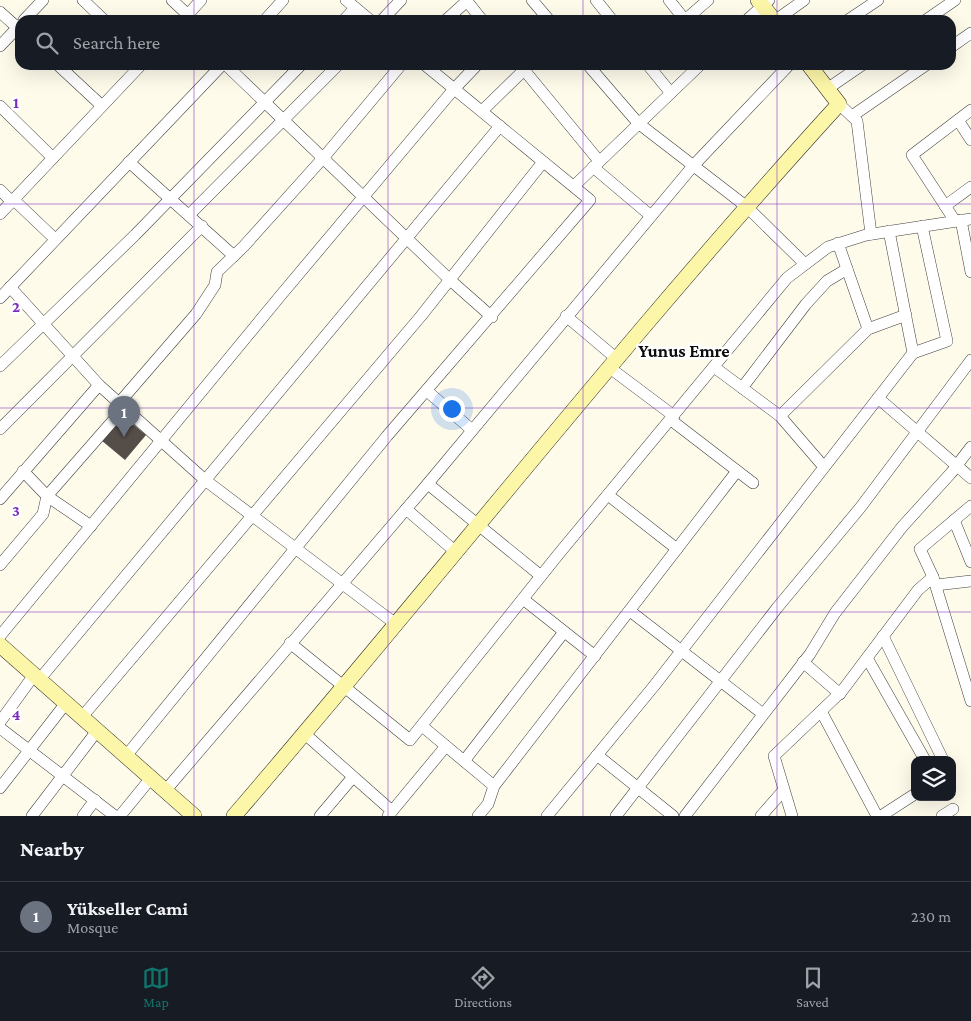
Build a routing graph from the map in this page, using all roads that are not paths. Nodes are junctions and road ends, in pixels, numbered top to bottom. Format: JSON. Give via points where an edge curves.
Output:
{"nodes":[{"id":1,"x":43,"y":0,"type":"edge"},
{"id":2,"x":83,"y":0,"type":"edge"},
{"id":3,"x":172,"y":0,"type":"edge"},
{"id":4,"x":201,"y":0,"type":"edge"},
{"id":5,"x":401,"y":0,"type":"edge"},
{"id":6,"x":466,"y":0,"type":"edge"},
{"id":7,"x":532,"y":0,"type":"edge"},
{"id":8,"x":596,"y":0,"type":"edge"},
{"id":9,"x":669,"y":0,"type":"edge"},
{"id":10,"x":708,"y":0,"type":"edge"},
{"id":11,"x":804,"y":0,"type":"edge"},
{"id":12,"x":878,"y":0,"type":"edge"},
{"id":13,"x":955,"y":0,"type":"edge"},
{"id":14,"x":279,"y":1,"type":"edge"},
{"id":15,"x":763,"y":2,"type":"edge"},
{"id":16,"x":350,"y":4,"type":"edge"},
{"id":17,"x":0,"y":12,"type":"edge"},
{"id":18,"x":30,"y":15,"type":"edge"},
{"id":19,"x":99,"y":15,"type":"edge"},
{"id":20,"x":183,"y":15,"type":"edge"},
{"id":21,"x":187,"y":15,"type":"edge"},
{"id":22,"x":268,"y":15,"type":"edge"},
{"id":23,"x":364,"y":15,"type":"edge"},
{"id":24,"x":387,"y":15,"type":"edge"},
{"id":25,"x":451,"y":15,"type":"edge"},
{"id":26,"x":478,"y":15,"type":"edge"},
{"id":27,"x":545,"y":15,"type":"edge"},
{"id":28,"x":608,"y":15,"type":"edge"},
{"id":29,"x":681,"y":15,"type":"edge"},
{"id":30,"x":691,"y":15,"type":"edge"},
{"id":31,"x":751,"y":15,"type":"edge"},
{"id":32,"x":772,"y":15,"type":"edge"},
{"id":33,"x":782,"y":15,"type":"edge"},
{"id":34,"x":856,"y":15,"type":"edge"},
{"id":35,"x":933,"y":15,"type":"edge"},
{"id":36,"x":15,"y":22,"type":"edge"},
{"id":37,"x":15,"y":31,"type":"edge"},
{"id":38,"x":971,"y":33,"type":"edge"},
{"id":39,"x":956,"y":44,"type":"edge"},
{"id":40,"x":0,"y":46,"type":"edge"},
{"id":41,"x":63,"y":70,"type":"edge"},
{"id":42,"x":136,"y":70,"type":"edge"},
{"id":43,"x":217,"y":70,"type":"edge"},
{"id":44,"x":231,"y":70,"type":"edge"},
{"id":45,"x":296,"y":70,"type":"edge"},
{"id":46,"x":333,"y":70,"type":"edge"},
{"id":47,"x":397,"y":70,"type":"edge"},
{"id":48,"x":432,"y":70,"type":"edge"},
{"id":49,"x":473,"y":70,"type":"edge"},
{"id":50,"x":519,"y":70,"type":"edge"},
{"id":51,"x":524,"y":70,"type":"edge"},
{"id":52,"x":592,"y":70,"type":"edge"},
{"id":53,"x":652,"y":70,"type":"edge"},
{"id":54,"x":694,"y":70,"type":"edge"},
{"id":55,"x":784,"y":70,"type":"edge"},
{"id":56,"x":813,"y":70,"type":"edge"},
{"id":57,"x":855,"y":70,"type":"edge"},
{"id":58,"x":919,"y":70,"type":"edge"},
{"id":59,"x":454,"y":89,"type":"junction"},
{"id":60,"x":827,"y":89,"type":"junction"},
{"id":61,"x":670,"y":92,"type":"junction"},
{"id":62,"x":264,"y":102,"type":"junction"},
{"id":63,"x":839,"y":104,"type":"junction"},
{"id":64,"x":0,"y":106,"type":"edge"},
{"id":65,"x":102,"y":106,"type":"junction"},
{"id":66,"x":971,"y":110,"type":"edge"},
{"id":67,"x":482,"y":111,"type":"junction"},
{"id":68,"x":852,"y":116,"type":"junction"},
{"id":69,"x":958,"y":120,"type":"junction"},
{"id":70,"x":284,"y":121,"type":"junction"},
{"id":71,"x":638,"y":123,"type":"junction"},
{"id":72,"x":500,"y":126,"type":"junction"},
{"id":73,"x":971,"y":140,"type":"edge"},
{"id":74,"x":324,"y":157,"type":"junction"},
{"id":75,"x":53,"y":158,"type":"junction"},
{"id":76,"x":129,"y":162,"type":"junction"},
{"id":77,"x":544,"y":162,"type":"junction"},
{"id":78,"x":596,"y":164,"type":"junction"},
{"id":79,"x":693,"y":166,"type":"junction"},
{"id":80,"x":574,"y":186,"type":"junction"},
{"id":81,"x":971,"y":187,"type":"edge"},
{"id":82,"x":0,"y":190,"type":"edge"},
{"id":83,"x":363,"y":197,"type":"junction"},
{"id":84,"x":170,"y":199,"type":"junction"},
{"id":85,"x":13,"y":201,"type":"junction"},
{"id":86,"x":945,"y":206,"type":"junction"},
{"id":87,"x":746,"y":207,"type":"junction"},
{"id":88,"x":0,"y":214,"type":"edge"},
{"id":89,"x":189,"y":215,"type":"junction"},
{"id":90,"x":651,"y":216,"type":"junction"},
{"id":91,"x":962,"y":220,"type":"edge"},
{"id":92,"x":202,"y":226,"type":"junction"},
{"id":93,"x":922,"y":226,"type":"junction"},
{"id":94,"x":889,"y":231,"type":"junction"},
{"id":95,"x":871,"y":234,"type":"junction"},
{"id":96,"x":56,"y":239,"type":"junction"},
{"id":97,"x":407,"y":239,"type":"junction"},
{"id":98,"x":838,"y":243,"type":"junction"},
{"id":99,"x":234,"y":256,"type":"junction"},
{"id":100,"x":805,"y":264,"type":"junction"},
{"id":101,"x":847,"y":269,"type":"junction"},
{"id":102,"x":971,"y":272,"type":"edge"},
{"id":103,"x":449,"y":279,"type":"junction"},
{"id":104,"x":10,"y":288,"type":"junction"},
{"id":105,"x":0,"y":298,"type":"edge"},
{"id":106,"x":906,"y":315,"type":"junction"},
{"id":107,"x":566,"y":316,"type":"junction"},
{"id":108,"x":492,"y":317,"type":"junction"},
{"id":109,"x":44,"y":324,"type":"junction"},
{"id":110,"x":868,"y":329,"type":"junction"},
{"id":111,"x":914,"y":353,"type":"junction"},
{"id":112,"x":73,"y":357,"type":"junction"},
{"id":113,"x":971,"y":360,"type":"edge"},
{"id":114,"x":614,"y":363,"type":"junction"},
{"id":115,"x":0,"y":366,"type":"edge"},
{"id":116,"x":714,"y":368,"type":"junction"},
{"id":117,"x":99,"y":385,"type":"junction"},
{"id":118,"x":742,"y":388,"type":"junction"},
{"id":119,"x":427,"y":391,"type":"junction"},
{"id":120,"x":878,"y":398,"type":"junction"},
{"id":121,"x":122,"y":406,"type":"junction"},
{"id":122,"x":780,"y":416,"type":"junction"},
{"id":123,"x":672,"y":418,"type":"junction"},
{"id":124,"x":0,"y":430,"type":"edge"},
{"id":125,"x":472,"y":430,"type":"junction"},
{"id":126,"x":918,"y":430,"type":"junction"},
{"id":127,"x":162,"y":440,"type":"junction"},
{"id":128,"x":971,"y":447,"type":"edge"},
{"id":129,"x":956,"y":466,"type":"junction"},
{"id":130,"x":824,"y":467,"type":"junction"},
{"id":131,"x":24,"y":471,"type":"junction"},
{"id":132,"x":736,"y":471,"type":"junction"},
{"id":133,"x":971,"y":478,"type":"edge"},
{"id":134,"x":205,"y":480,"type":"junction"},
{"id":135,"x":753,"y":483,"type":"dead end"},
{"id":136,"x":428,"y":484,"type":"junction"},
{"id":137,"x":608,"y":495,"type":"junction"},
{"id":138,"x":1,"y":496,"type":"edge"},
{"id":139,"x":47,"y":496,"type":"junction"},
{"id":140,"x":971,"y":506,"type":"edge"},
{"id":141,"x":406,"y":509,"type":"junction"},
{"id":142,"x":251,"y":516,"type":"junction"},
{"id":143,"x":954,"y":520,"type":"junction"},
{"id":144,"x":91,"y":526,"type":"junction"},
{"id":145,"x":480,"y":526,"type":"junction"},
{"id":146,"x":296,"y":549,"type":"junction"},
{"id":147,"x":677,"y":549,"type":"junction"},
{"id":148,"x":457,"y":553,"type":"junction"},
{"id":149,"x":971,"y":562,"type":"edge"},
{"id":150,"x":0,"y":565,"type":"edge"},
{"id":151,"x":541,"y":576,"type":"junction"},
{"id":152,"x":934,"y":581,"type":"junction"},
{"id":153,"x":343,"y":582,"type":"junction"},
{"id":154,"x":971,"y":582,"type":"edge"},
{"id":155,"x":522,"y":599,"type":"junction"},
{"id":156,"x":630,"y":611,"type":"junction"},
{"id":157,"x":397,"y":625,"type":"junction"},
{"id":158,"x":564,"y":632,"type":"junction"},
{"id":159,"x":0,"y":636,"type":"edge"},
{"id":160,"x":882,"y":636,"type":"junction"},
{"id":161,"x":290,"y":643,"type":"junction"},
{"id":162,"x":0,"y":645,"type":"edge"},
{"id":163,"x":682,"y":650,"type":"junction"},
{"id":164,"x":596,"y":656,"type":"junction"},
{"id":165,"x":867,"y":658,"type":"junction"},
{"id":166,"x":804,"y":662,"type":"junction"},
{"id":167,"x":966,"y":666,"type":"edge"},
{"id":168,"x":36,"y":678,"type":"junction"},
{"id":169,"x":722,"y":681,"type":"junction"},
{"id":170,"x":346,"y":687,"type":"junction"},
{"id":171,"x":840,"y":694,"type":"junction"},
{"id":172,"x":971,"y":701,"type":"edge"},
{"id":173,"x":66,"y":703,"type":"junction"},
{"id":174,"x":821,"y":711,"type":"junction"},
{"id":175,"x":763,"y":714,"type":"junction"},
{"id":176,"x":82,"y":717,"type":"junction"},
{"id":177,"x":0,"y":722,"type":"edge"},
{"id":178,"x":422,"y":726,"type":"junction"},
{"id":179,"x":0,"y":728,"type":"edge"},
{"id":180,"x":97,"y":731,"type":"junction"},
{"id":181,"x":305,"y":734,"type":"junction"},
{"id":182,"x":446,"y":746,"type":"junction"},
{"id":183,"x":30,"y":750,"type":"junction"},
{"id":184,"x":597,"y":755,"type":"junction"},
{"id":185,"x":126,"y":756,"type":"junction"},
{"id":186,"x":923,"y":756,"type":"edge"},
{"id":187,"x":941,"y":756,"type":"edge"},
{"id":188,"x":464,"y":761,"type":"junction"},
{"id":189,"x":63,"y":775,"type":"junction"},
{"id":190,"x":353,"y":777,"type":"junction"},
{"id":191,"x":151,"y":778,"type":"junction"},
{"id":192,"x":494,"y":786,"type":"junction"},
{"id":193,"x":0,"y":788,"type":"edge"},
{"id":194,"x":638,"y":788,"type":"junction"},
{"id":195,"x":165,"y":791,"type":"junction"},
{"id":196,"x":783,"y":791,"type":"junction"},
{"id":197,"x":911,"y":797,"type":"edge"},
{"id":198,"x":95,"y":800,"type":"junction"},
{"id":199,"x":953,"y":809,"type":"dead end"},
{"id":200,"x":390,"y":814,"type":"edge"},
{"id":201,"x":190,"y":815,"type":"edge"},
{"id":202,"x":237,"y":815,"type":"edge"},
{"id":203,"x":32,"y":816,"type":"edge"},
{"id":204,"x":83,"y":816,"type":"edge"},
{"id":205,"x":115,"y":816,"type":"edge"},
{"id":206,"x":120,"y":816,"type":"edge"},
{"id":207,"x":320,"y":816,"type":"edge"},
{"id":208,"x":478,"y":816,"type":"edge"},
{"id":209,"x":547,"y":816,"type":"edge"},
{"id":210,"x":616,"y":816,"type":"edge"},
{"id":211,"x":673,"y":816,"type":"edge"},
{"id":212,"x":685,"y":816,"type":"edge"},
{"id":213,"x":761,"y":816,"type":"edge"},
{"id":214,"x":792,"y":816,"type":"edge"},
{"id":215,"x":877,"y":816,"type":"edge"},
{"id":216,"x":881,"y":816,"type":"edge"},
{"id":217,"x":942,"y":816,"type":"edge"}],
"edges":[{"from":1,"to":18,"type":"street"},
{"from":2,"to":19,"type":"street"},
{"from":3,"to":20,"type":"street"},
{"from":4,"to":21,"type":"street"},
{"from":5,"to":24,"type":"street"},
{"from":6,"to":25,"type":"street"},
{"from":6,"to":26,"type":"street"},
{"from":7,"to":27,"type":"street"},
{"from":8,"to":28,"type":"street"},
{"from":9,"to":29,"type":"street"},
{"from":10,"to":30,"type":"street"},
{"from":11,"to":33,"type":"street"},
{"from":12,"to":34,"type":"street"},
{"from":13,"to":35,"type":"street"},
{"from":14,"to":22,"type":"street"},
{"from":15,"to":31,"type":"street"},
{"from":15,"to":32,"type":"main road"},
{"from":16,"to":23,"type":"street"},
{"from":17,"to":36,"type":"street"},
{"from":37,"to":40,"type":"street"},
{"from":38,"to":39,"type":"street"},
{"from":41,"to":65,"type":"street"},
{"from":42,"to":65,"type":"street"},
{"from":43,"to":76,"type":"street"},
{"from":44,"to":62,"type":"street"},
{"from":45,"to":62,"type":"street"},
{"from":46,"to":70,"type":"street"},
{"from":47,"to":74,"type":"street"},
{"from":48,"to":59,"type":"street"},
{"from":49,"to":59,"type":"street"},
{"from":50,"to":67,"type":"street"},
{"from":51,"to":78,"type":"street"},
{"from":52,"to":71,"type":"street"},
{"from":53,"to":61,"type":"street"},
{"from":54,"to":61,"type":"street"},
{"from":55,"to":79,"type":"street"},
{"from":56,"to":60,"type":"main road"},
{"from":57,"to":60,"type":"street"},
{"from":58,"to":68,"type":"street"},
{"from":59,"to":67,"type":"street"},
{"from":59,"to":83,"type":"street"},
{"from":60,"to":63,"type":"main road"},
{"from":61,"to":71,"type":"street"},
{"from":62,"to":70,"type":"street"},
{"from":62,"to":84,"type":"street"},
{"from":63,"to":68,"type":"street"},
{"from":63,"to":87,"type":"main road"},
{"from":64,"to":75,"type":"street"},
{"from":65,"to":75,"type":"street"},
{"from":66,"to":69,"type":"street"},
{"from":67,"to":72,"type":"street"},
{"from":68,"to":95,"type":"street","via":[[857,121]]},
{"from":69,"to":73,"type":"street"},
{"from":69,"to":86,"type":"street","via":[[912,155]]},
{"from":70,"to":74,"type":"street"},
{"from":70,"to":89,"type":"street"},
{"from":71,"to":78,"type":"street"},
{"from":71,"to":79,"type":"street"},
{"from":72,"to":77,"type":"street"},
{"from":72,"to":97,"type":"street"},
{"from":74,"to":83,"type":"street"},
{"from":74,"to":99,"type":"street"},
{"from":75,"to":85,"type":"street"},
{"from":76,"to":84,"type":"street"},
{"from":76,"to":96,"type":"street"},
{"from":77,"to":80,"type":"street"},
{"from":77,"to":103,"type":"street"},
{"from":78,"to":80,"type":"street"},
{"from":78,"to":90,"type":"street"},
{"from":79,"to":87,"type":"street"},
{"from":79,"to":90,"type":"street"},
{"from":80,"to":108,"type":"street","via":[[590,200]]},
{"from":81,"to":86,"type":"street"},
{"from":82,"to":85,"type":"street"},
{"from":83,"to":97,"type":"street"},
{"from":83,"to":127,"type":"street"},
{"from":84,"to":89,"type":"street"},
{"from":84,"to":109,"type":"street"},
{"from":85,"to":88,"type":"street"},
{"from":85,"to":96,"type":"street"},
{"from":86,"to":91,"type":"street"},
{"from":87,"to":100,"type":"street"},
{"from":87,"to":114,"type":"main road"},
{"from":89,"to":92,"type":"street"},
{"from":90,"to":107,"type":"street"},
{"from":91,"to":93,"type":"street"},
{"from":91,"to":102,"type":"street"},
{"from":92,"to":99,"type":"street"},
{"from":92,"to":112,"type":"street"},
{"from":93,"to":94,"type":"street"},
{"from":93,"to":111,"type":"street","via":[[947,341]]},
{"from":94,"to":95,"type":"street"},
{"from":94,"to":106,"type":"street"},
{"from":95,"to":98,"type":"street"},
{"from":96,"to":104,"type":"street"},
{"from":97,"to":103,"type":"street"},
{"from":97,"to":134,"type":"street"},
{"from":98,"to":100,"type":"street"},
{"from":98,"to":101,"type":"street"},
{"from":99,"to":121,"type":"street","via":[[217,272],[215,285],[196,314]]},
{"from":100,"to":116,"type":"street","via":[[787,278]]},
{"from":101,"to":110,"type":"street"},
{"from":101,"to":118,"type":"street","via":[[827,280]]},
{"from":103,"to":108,"type":"street"},
{"from":103,"to":142,"type":"street"},
{"from":104,"to":105,"type":"street"},
{"from":104,"to":109,"type":"street"},
{"from":106,"to":110,"type":"street"},
{"from":106,"to":111,"type":"street"},
{"from":107,"to":114,"type":"street"},
{"from":107,"to":125,"type":"street"},
{"from":108,"to":119,"type":"street"},
{"from":109,"to":112,"type":"street"},
{"from":109,"to":115,"type":"street"},
{"from":110,"to":122,"type":"street"},
{"from":111,"to":120,"type":"street"},
{"from":112,"to":117,"type":"street"},
{"from":112,"to":124,"type":"street"},
{"from":113,"to":126,"type":"street"},
{"from":114,"to":123,"type":"street"},
{"from":114,"to":145,"type":"main road"},
{"from":116,"to":118,"type":"street"},
{"from":116,"to":123,"type":"street"},
{"from":117,"to":121,"type":"street"},
{"from":117,"to":131,"type":"street"},
{"from":118,"to":122,"type":"street"},
{"from":119,"to":125,"type":"street"},
{"from":119,"to":146,"type":"street"},
{"from":120,"to":126,"type":"street"},
{"from":120,"to":130,"type":"street"},
{"from":121,"to":127,"type":"street"},
{"from":121,"to":139,"type":"street"},
{"from":122,"to":130,"type":"street"},
{"from":123,"to":132,"type":"street"},
{"from":123,"to":137,"type":"street"},
{"from":125,"to":136,"type":"street"},
{"from":126,"to":129,"type":"street"},
{"from":126,"to":169,"type":"street"},
{"from":127,"to":134,"type":"street"},
{"from":127,"to":144,"type":"street"},
{"from":128,"to":129,"type":"street"},
{"from":129,"to":133,"type":"street"},
{"from":129,"to":166,"type":"street","via":[[902,527],[847,598]]},
{"from":130,"to":163,"type":"street"},
{"from":131,"to":138,"type":"street"},
{"from":131,"to":139,"type":"street"},
{"from":132,"to":135,"type":"street"},
{"from":132,"to":147,"type":"street"},
{"from":134,"to":142,"type":"street"},
{"from":134,"to":168,"type":"street"},
{"from":136,"to":141,"type":"street"},
{"from":136,"to":145,"type":"street"},
{"from":137,"to":147,"type":"street"},
{"from":137,"to":151,"type":"street"},
{"from":139,"to":144,"type":"street"},
{"from":139,"to":150,"type":"street","via":[[43,514]]},
{"from":140,"to":143,"type":"street"},
{"from":141,"to":148,"type":"street"},
{"from":141,"to":153,"type":"street"},
{"from":142,"to":146,"type":"street"},
{"from":142,"to":176,"type":"street"},
{"from":143,"to":149,"type":"street"},
{"from":143,"to":152,"type":"street","via":[[920,549]]},
{"from":144,"to":159,"type":"street"},
{"from":145,"to":148,"type":"main road"},
{"from":145,"to":151,"type":"street"},
{"from":146,"to":153,"type":"street"},
{"from":146,"to":185,"type":"street"},
{"from":147,"to":156,"type":"street"},
{"from":148,"to":157,"type":"main road"},
{"from":151,"to":155,"type":"street"},
{"from":152,"to":154,"type":"street"},
{"from":152,"to":160,"type":"street","via":[[918,590]]},
{"from":152,"to":167,"type":"street"},
{"from":153,"to":157,"type":"street"},
{"from":153,"to":161,"type":"street"},
{"from":155,"to":158,"type":"street"},
{"from":155,"to":178,"type":"street"},
{"from":156,"to":163,"type":"street"},
{"from":156,"to":164,"type":"street"},
{"from":157,"to":170,"type":"main road"},
{"from":158,"to":164,"type":"street"},
{"from":158,"to":188,"type":"street"},
{"from":160,"to":165,"type":"street"},
{"from":160,"to":187,"type":"street"},
{"from":161,"to":170,"type":"street"},
{"from":161,"to":195,"type":"street"},
{"from":162,"to":168,"type":"main road"},
{"from":163,"to":169,"type":"street"},
{"from":163,"to":184,"type":"street"},
{"from":164,"to":192,"type":"street"},
{"from":165,"to":171,"type":"street"},
{"from":165,"to":186,"type":"street"},
{"from":166,"to":171,"type":"street"},
{"from":166,"to":175,"type":"street"},
{"from":167,"to":172,"type":"street"},
{"from":168,"to":173,"type":"main road"},
{"from":168,"to":177,"type":"street"},
{"from":169,"to":175,"type":"street"},
{"from":169,"to":194,"type":"street"},
{"from":170,"to":178,"type":"street","via":[[410,740]]},
{"from":170,"to":181,"type":"main road"},
{"from":171,"to":174,"type":"street"},
{"from":173,"to":176,"type":"main road"},
{"from":173,"to":183,"type":"street"},
{"from":174,"to":196,"type":"street","via":[[774,756]]},
{"from":174,"to":215,"type":"street"},
{"from":175,"to":212,"type":"street"},
{"from":176,"to":180,"type":"main road"},
{"from":178,"to":182,"type":"street"},
{"from":179,"to":183,"type":"street"},
{"from":180,"to":185,"type":"main road"},
{"from":180,"to":189,"type":"street"},
{"from":181,"to":190,"type":"street"},
{"from":181,"to":202,"type":"main road"},
{"from":182,"to":188,"type":"street"},
{"from":182,"to":200,"type":"street"},
{"from":183,"to":189,"type":"street"},
{"from":183,"to":193,"type":"street"},
{"from":184,"to":194,"type":"street"},
{"from":184,"to":209,"type":"street"},
{"from":185,"to":191,"type":"main road"},
{"from":188,"to":192,"type":"street"},
{"from":189,"to":198,"type":"street"},
{"from":189,"to":203,"type":"street"},
{"from":190,"to":200,"type":"street"},
{"from":190,"to":207,"type":"street"},
{"from":191,"to":195,"type":"main road"},
{"from":191,"to":206,"type":"street"},
{"from":192,"to":208,"type":"street","via":[[488,804]]},
{"from":194,"to":210,"type":"street"},
{"from":194,"to":211,"type":"street"},
{"from":195,"to":201,"type":"main road"},
{"from":196,"to":213,"type":"street"},
{"from":196,"to":214,"type":"street"},
{"from":197,"to":216,"type":"street"},
{"from":198,"to":204,"type":"street"},
{"from":198,"to":205,"type":"street"},
{"from":199,"to":217,"type":"street"}]}
